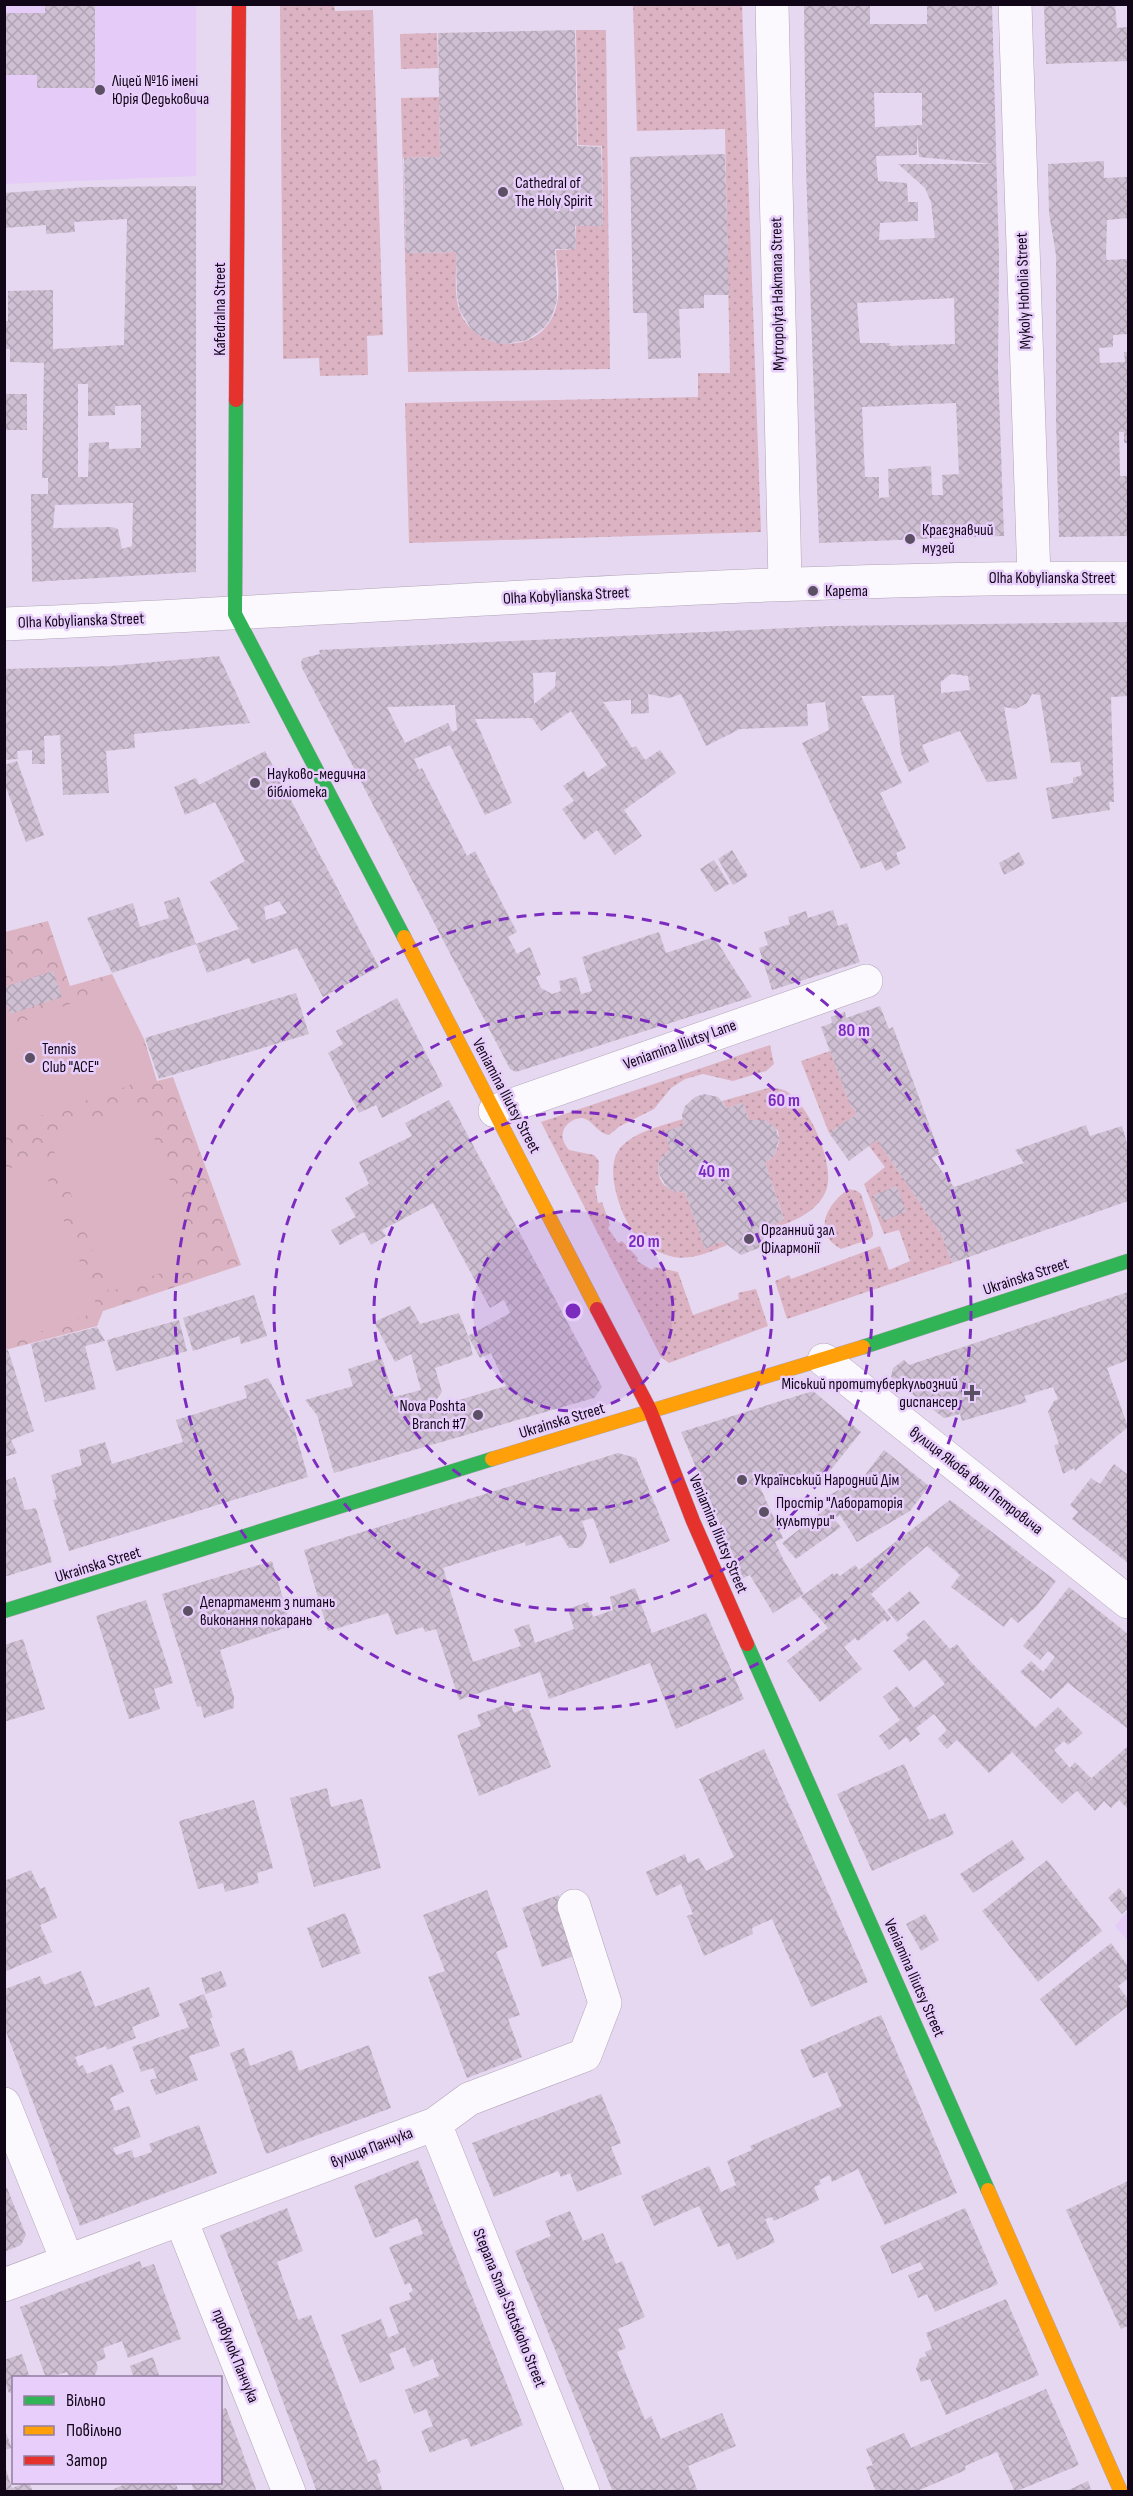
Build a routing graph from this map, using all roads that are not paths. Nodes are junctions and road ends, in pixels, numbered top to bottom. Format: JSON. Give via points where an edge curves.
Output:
{"nodes":[{"id":1,"x":239,"y":4,"type":"edge"},
{"id":2,"x":772,"y":4,"type":"edge"},
{"id":3,"x":1015,"y":4,"type":"edge"},
{"id":4,"x":1034,"y":578,"type":"junction"},
{"id":5,"x":1128,"y":578,"type":"edge"},
{"id":6,"x":785,"y":583,"type":"junction"},
{"id":7,"x":235,"y":614,"type":"junction"},
{"id":8,"x":4,"y":624,"type":"edge"},
{"id":9,"x":866,"y":981,"type":"dead end"},
{"id":10,"x":495,"y":1111,"type":"junction"},
{"id":11,"x":1128,"y":1261,"type":"edge"},
{"id":12,"x":824,"y":1360,"type":"junction"},
{"id":13,"x":650,"y":1410,"type":"junction"},
{"id":14,"x":1128,"y":1602,"type":"edge"},
{"id":15,"x":4,"y":1611,"type":"edge"},
{"id":16,"x":574,"y":1906,"type":"dead end"},
{"id":17,"x":4,"y":2104,"type":"edge"},
{"id":18,"x":435,"y":2124,"type":"junction"},
{"id":19,"x":182,"y":2220,"type":"junction"},
{"id":20,"x":67,"y":2260,"type":"junction"},
{"id":21,"x":4,"y":2285,"type":"edge"},
{"id":22,"x":289,"y":2492,"type":"edge"},
{"id":23,"x":583,"y":2492,"type":"edge"},
{"id":24,"x":1121,"y":2492,"type":"edge"}],
"edges":[{"from":1,"to":7,"type":"street","name":"Kafedralna Street"},
{"from":2,"to":6,"type":"street","name":"Mytropolyta Hakmana Street"},
{"from":3,"to":4,"type":"street","name":"Mykoly Hoholia Street"},
{"from":4,"to":5,"type":"street","name":"Olha Kobylianska Street"},
{"from":4,"to":6,"type":"street","name":"Olha Kobylianska Street"},
{"from":6,"to":7,"type":"street","name":"Olha Kobylianska Street"},
{"from":7,"to":8,"type":"street","name":"Olha Kobylianska Street"},
{"from":7,"to":10,"type":"street","name":"Veniamina Iliutsy Street"},
{"from":9,"to":10,"type":"street","name":"Veniamina Iliutsy Lane"},
{"from":10,"to":13,"type":"street","name":"Veniamina Iliutsy Street"},
{"from":11,"to":12,"type":"street","name":"Ukrainska Street"},
{"from":12,"to":13,"type":"street","name":"Ukrainska Street"},
{"from":12,"to":14,"type":"street","name":"вулиця Якоба фон Петровича"},
{"from":13,"to":15,"type":"street","name":"Ukrainska Street"},
{"from":13,"to":24,"type":"street","name":"Veniamina Iliutsy Street","via":[[693,1521]]},
{"from":16,"to":18,"type":"street","name":"вулиця Панчука","via":[[606,2003],[585,2055],[469,2099]]},
{"from":17,"to":20,"type":"street"},
{"from":18,"to":19,"type":"street","name":"вулиця Панчука"},
{"from":18,"to":23,"type":"street","name":"Stepana Smal-Stotskoho Street"},
{"from":19,"to":20,"type":"street","name":"вулиця Панчука"},
{"from":19,"to":22,"type":"street","name":"провулок Панчука"},
{"from":20,"to":21,"type":"street","name":"вулиця Панчука"}]}
